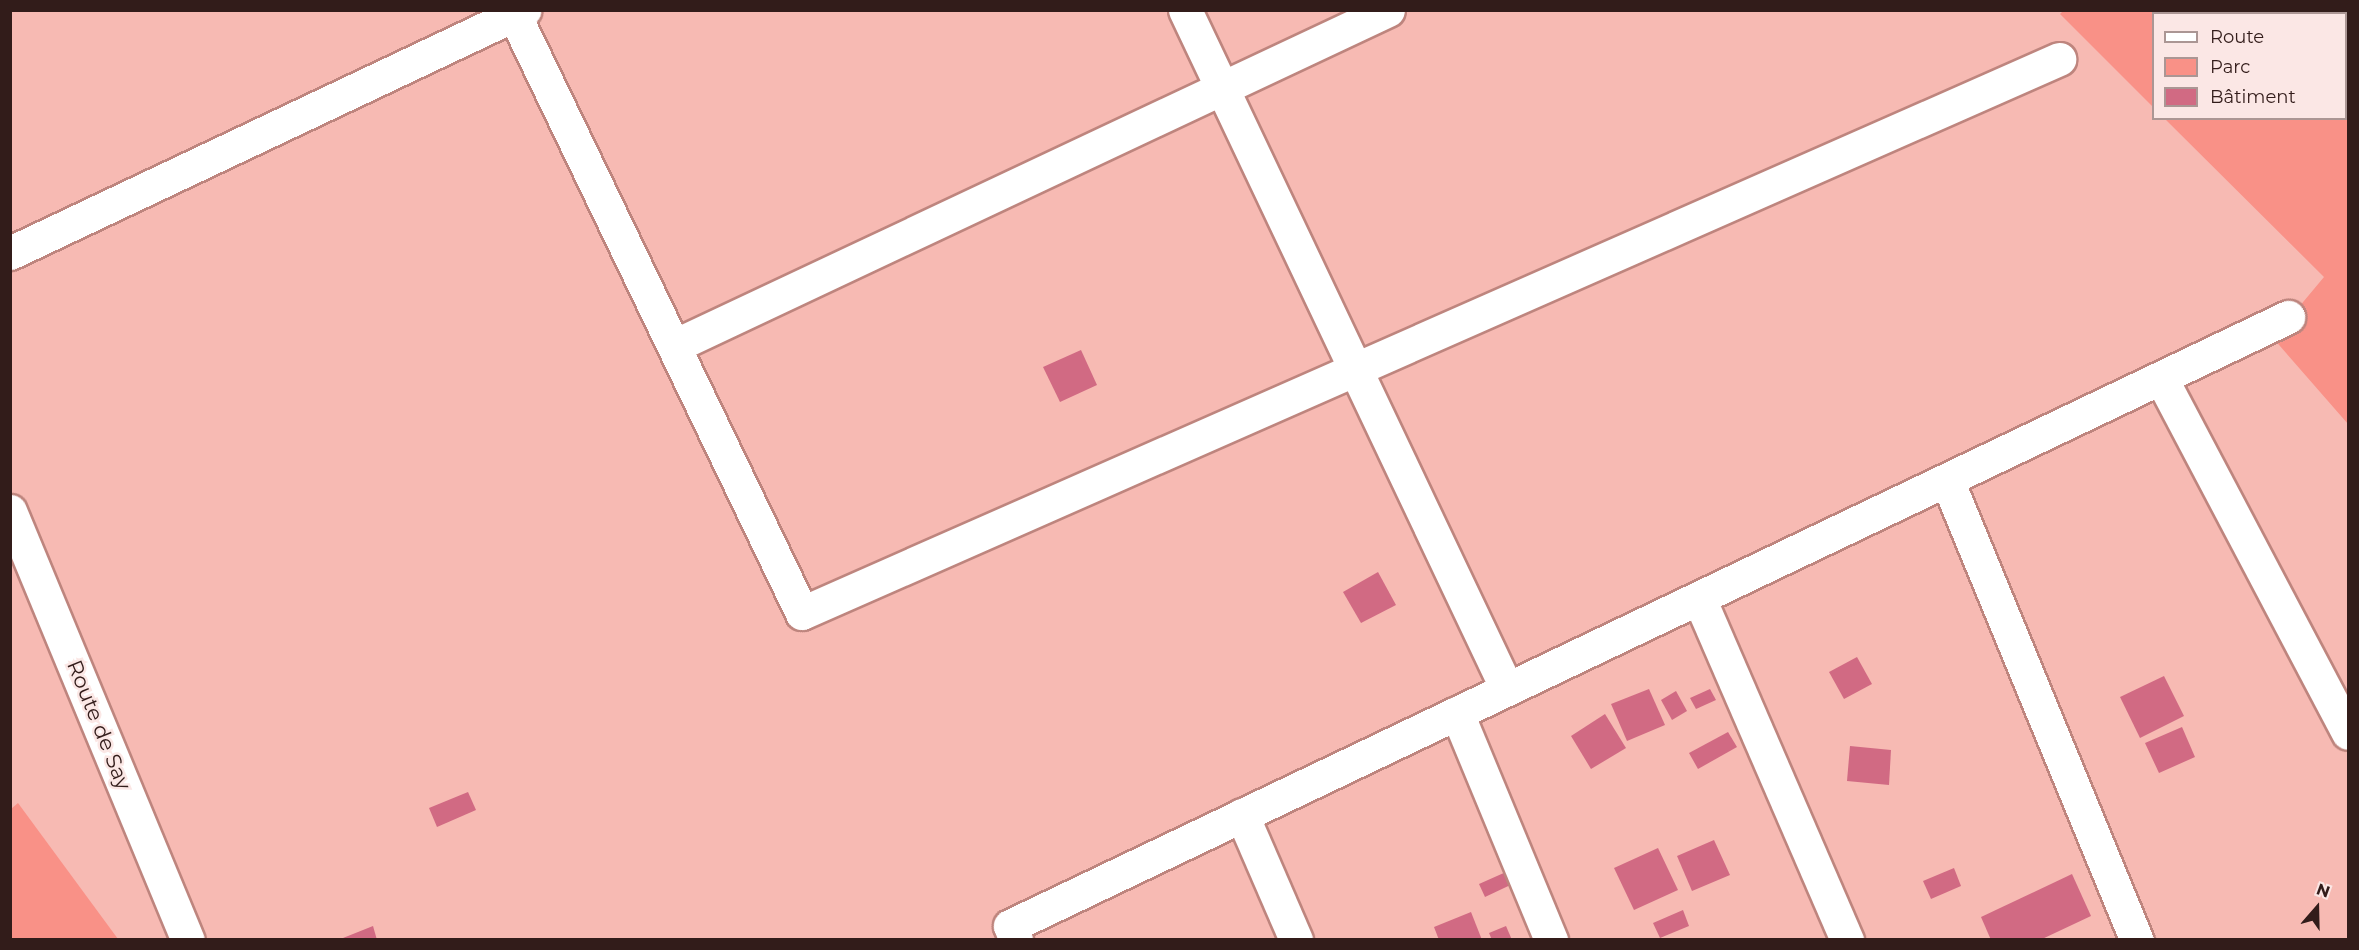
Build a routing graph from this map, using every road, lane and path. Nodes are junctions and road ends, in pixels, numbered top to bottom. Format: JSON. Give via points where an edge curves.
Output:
{"nodes":[{"id":1,"x":1185,"y":10,"type":"edge"},
{"id":2,"x":1388,"y":10,"type":"edge"},
{"id":3,"x":517,"y":12,"type":"edge"},
{"id":4,"x":2059,"y":59,"type":"dead end"},
{"id":5,"x":1222,"y":88,"type":"junction"},
{"id":6,"x":10,"y":253,"type":"edge"},
{"id":7,"x":2288,"y":317,"type":"dead end"},
{"id":8,"x":674,"y":346,"type":"junction"},
{"id":9,"x":1355,"y":369,"type":"junction"},
{"id":10,"x":2161,"y":378,"type":"junction"},
{"id":11,"x":1947,"y":480,"type":"junction"},
{"id":12,"x":10,"y":511,"type":"edge"},
{"id":13,"x":1699,"y":598,"type":"junction"},
{"id":14,"x":1507,"y":689,"type":"junction"},
{"id":15,"x":1458,"y":713,"type":"junction"},
{"id":16,"x":2349,"y":733,"type":"edge"},
{"id":17,"x":1242,"y":815,"type":"junction"},
{"id":18,"x":188,"y":939,"type":"edge"},
{"id":19,"x":1016,"y":939,"type":"edge"},
{"id":20,"x":1296,"y":939,"type":"edge"},
{"id":21,"x":1551,"y":939,"type":"edge"},
{"id":22,"x":1847,"y":939,"type":"edge"},
{"id":23,"x":2137,"y":939,"type":"edge"}],
"edges":[{"from":1,"to":5,"type":"street"},
{"from":2,"to":5,"type":"street"},
{"from":3,"to":6,"type":"street"},
{"from":3,"to":8,"type":"street"},
{"from":4,"to":9,"type":"street"},
{"from":5,"to":8,"type":"street"},
{"from":5,"to":9,"type":"street"},
{"from":7,"to":10,"type":"street"},
{"from":8,"to":9,"type":"street","via":[[802,613]]},
{"from":9,"to":14,"type":"street"},
{"from":10,"to":11,"type":"street"},
{"from":10,"to":16,"type":"street"},
{"from":11,"to":13,"type":"street"},
{"from":11,"to":23,"type":"street"},
{"from":12,"to":18,"type":"street","name":"Route de Say"},
{"from":13,"to":14,"type":"street"},
{"from":13,"to":22,"type":"street"},
{"from":14,"to":15,"type":"street"},
{"from":15,"to":17,"type":"street"},
{"from":15,"to":21,"type":"street"},
{"from":17,"to":19,"type":"street","via":[[1010,926]]},
{"from":17,"to":20,"type":"street"}]}
